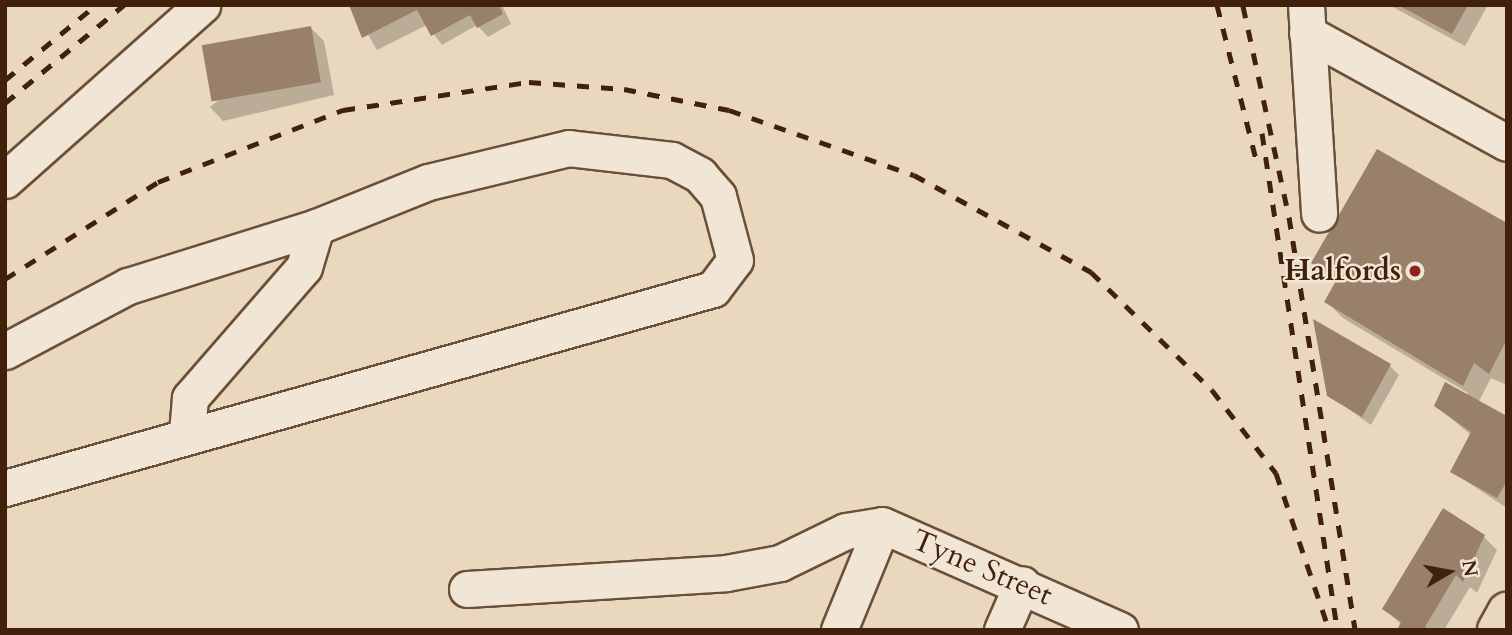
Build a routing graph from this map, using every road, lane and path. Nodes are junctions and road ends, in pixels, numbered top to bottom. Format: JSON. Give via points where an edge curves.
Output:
{"nodes":[{"id":1,"x":202,"y":5,"type":"edge"},
{"id":2,"x":1307,"y":19,"type":"edge"},
{"id":3,"x":1507,"y":143,"type":"edge"},
{"id":4,"x":5,"y":180,"type":"edge"},
{"id":5,"x":1319,"y":214,"type":"dead end"},
{"id":6,"x":316,"y":227,"type":"junction"},
{"id":7,"x":5,"y":351,"type":"edge"},
{"id":8,"x":187,"y":433,"type":"junction"},
{"id":9,"x":5,"y":488,"type":"edge"},
{"id":10,"x":882,"y":525,"type":"junction"},
{"id":11,"x":1022,"y":584,"type":"junction"},
{"id":12,"x":467,"y":589,"type":"dead end"},
{"id":13,"x":1507,"y":612,"type":"edge"},
{"id":14,"x":839,"y":630,"type":"edge"},
{"id":15,"x":1002,"y":630,"type":"edge"},
{"id":16,"x":1120,"y":630,"type":"edge"},
{"id":17,"x":1497,"y":630,"type":"edge"}],
"edges":[{"from":1,"to":4,"type":"street"},
{"from":2,"to":3,"type":"street"},
{"from":2,"to":5,"type":"street"},
{"from":6,"to":7,"type":"street","via":[[128,286]]},
{"from":6,"to":8,"type":"street","via":[[304,267],[190,398]]},
{"from":6,"to":8,"type":"street","via":[[428,183],[556,151],[632,152],[700,175],[718,196],[735,260],[713,289]]},
{"from":8,"to":9,"type":"street"},
{"from":10,"to":11,"type":"street","name":"Tyne Street"},
{"from":10,"to":12,"type":"street","via":[[846,531],[780,563],[726,573]]},
{"from":10,"to":14,"type":"street"},
{"from":11,"to":15,"type":"street"},
{"from":11,"to":16,"type":"street","name":"Tyne Street"},
{"from":13,"to":17,"type":"main road"}]}
